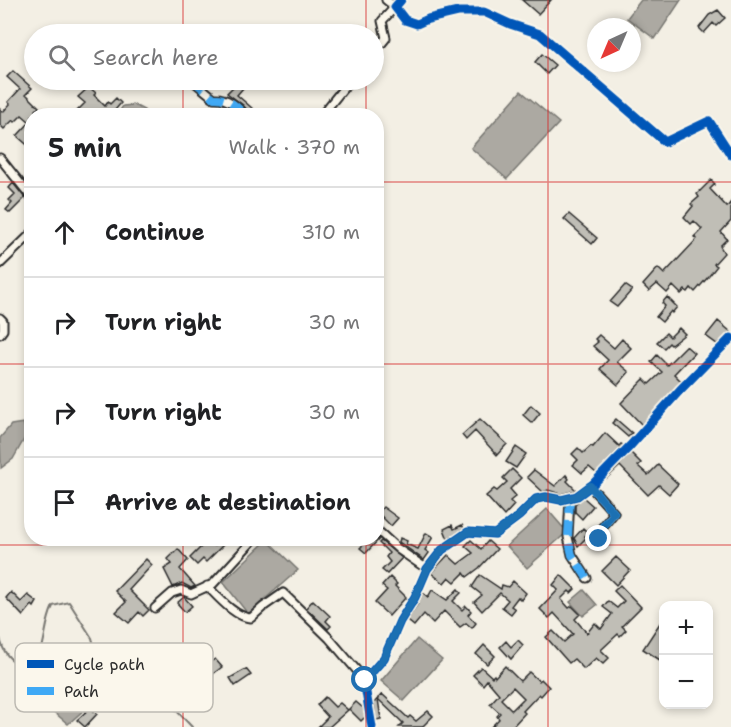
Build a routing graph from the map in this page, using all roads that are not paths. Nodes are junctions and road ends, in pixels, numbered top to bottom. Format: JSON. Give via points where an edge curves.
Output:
{"nodes":[{"id":1,"x":386,"y":0,"type":"edge"},
{"id":2,"x":400,"y":0,"type":"edge"},
{"id":3,"x":395,"y":7,"type":"junction"},
{"id":4,"x":383,"y":24,"type":"edge"},
{"id":5,"x":204,"y":90,"type":"edge"},
{"id":6,"x":342,"y":90,"type":"edge"},
{"id":7,"x":239,"y":108,"type":"edge"},
{"id":8,"x":327,"y":108,"type":"edge"},
{"id":9,"x":731,"y":155,"type":"edge"},
{"id":10,"x":0,"y":158,"type":"edge"},
{"id":11,"x":24,"y":188,"type":"edge"},
{"id":12,"x":24,"y":241,"type":"edge"},
{"id":13,"x":0,"y":264,"type":"edge"},
{"id":14,"x":0,"y":318,"type":"edge"},
{"id":15,"x":0,"y":334,"type":"edge"},
{"id":16,"x":731,"y":338,"type":"edge"},
{"id":17,"x":590,"y":486,"type":"junction"},
{"id":18,"x":570,"y":498,"type":"junction"},
{"id":19,"x":384,"y":536,"type":"edge"},
{"id":20,"x":599,"y":539,"type":"dead end"},
{"id":21,"x":248,"y":546,"type":"edge"},
{"id":22,"x":427,"y":569,"type":"junction"},
{"id":23,"x":587,"y":578,"type":"dead end"},
{"id":24,"x":207,"y":586,"type":"junction"},
{"id":25,"x":155,"y":608,"type":"dead end"},
{"id":26,"x":365,"y":680,"type":"junction"},
{"id":27,"x":372,"y":727,"type":"edge"}],
"edges":[{"from":1,"to":3,"type":"street"},
{"from":2,"to":3,"type":"street"},
{"from":3,"to":4,"type":"street"},
{"from":3,"to":9,"type":"street","via":[[405,20],[417,24],[458,12],[484,12],[540,34],[665,142],[709,121]]},
{"from":5,"to":7,"type":"street"},
{"from":6,"to":8,"type":"street"},
{"from":10,"to":11,"type":"street"},
{"from":12,"to":13,"type":"street"},
{"from":14,"to":15,"type":"street"},
{"from":16,"to":17,"type":"street"},
{"from":17,"to":18,"type":"street"},
{"from":17,"to":20,"type":"street","via":[[614,513],[600,530]]},
{"from":18,"to":22,"type":"street","via":[[536,499],[495,534],[468,532],[442,550]]},
{"from":18,"to":23,"type":"street","via":[[568,537],[572,555]]},
{"from":19,"to":22,"type":"street"},
{"from":21,"to":24,"type":"street"},
{"from":22,"to":26,"type":"street","via":[[384,658]]},
{"from":24,"to":25,"type":"street","via":[[191,594],[181,590],[172,593]]},
{"from":24,"to":26,"type":"street","via":[[245,618],[251,618],[283,593],[330,638]]},
{"from":26,"to":27,"type":"street"}]}
